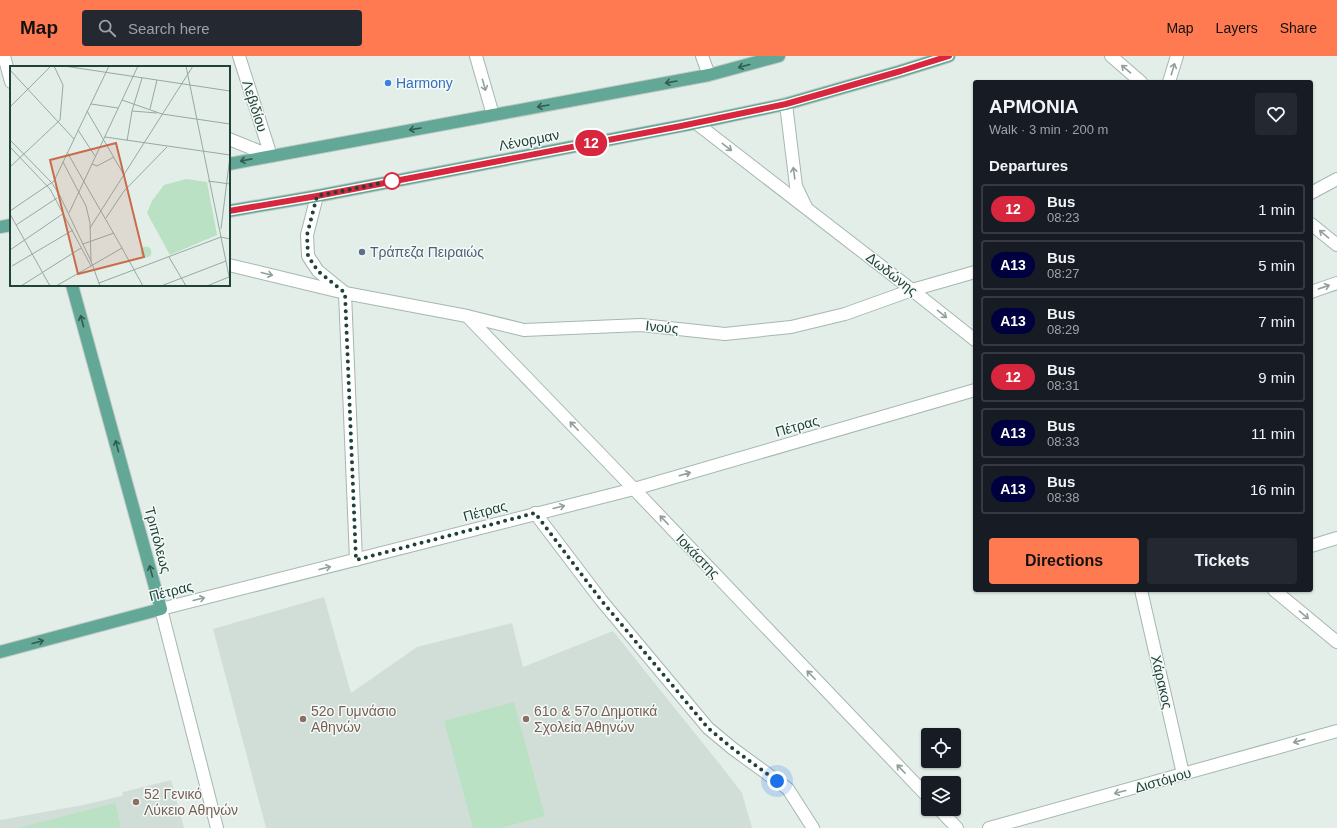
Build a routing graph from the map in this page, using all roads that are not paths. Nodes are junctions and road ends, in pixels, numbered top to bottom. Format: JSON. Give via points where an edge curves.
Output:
{"nodes":[{"id":1,"x":4,"y":56,"type":"edge"},
{"id":2,"x":239,"y":56,"type":"edge"},
{"id":3,"x":476,"y":56,"type":"edge"},
{"id":4,"x":702,"y":56,"type":"edge"},
{"id":5,"x":779,"y":56,"type":"edge"},
{"id":6,"x":949,"y":56,"type":"edge"},
{"id":7,"x":1111,"y":56,"type":"edge"},
{"id":8,"x":1176,"y":56,"type":"edge"},
{"id":9,"x":709,"y":75,"type":"junction"},
{"id":10,"x":10,"y":78,"type":"edge"},
{"id":11,"x":1139,"y":80,"type":"edge"},
{"id":12,"x":1170,"y":80,"type":"edge"},
{"id":13,"x":786,"y":104,"type":"junction"},
{"id":14,"x":493,"y":115,"type":"junction"},
{"id":15,"x":696,"y":124,"type":"junction"},
{"id":16,"x":230,"y":139,"type":"edge"},
{"id":17,"x":271,"y":156,"type":"junction"},
{"id":18,"x":230,"y":164,"type":"edge"},
{"id":19,"x":1337,"y":179,"type":"edge"},
{"id":20,"x":1313,"y":192,"type":"edge"},
{"id":21,"x":317,"y":196,"type":"junction"},
{"id":22,"x":807,"y":210,"type":"junction"},
{"id":23,"x":230,"y":211,"type":"edge"},
{"id":24,"x":10,"y":225,"type":"edge"},
{"id":25,"x":1313,"y":226,"type":"edge"},
{"id":26,"x":0,"y":227,"type":"edge"},
{"id":27,"x":1337,"y":245,"type":"edge"},
{"id":28,"x":230,"y":265,"type":"edge"},
{"id":29,"x":973,"y":273,"type":"edge"},
{"id":30,"x":1337,"y":283,"type":"edge"},
{"id":31,"x":72,"y":286,"type":"edge"},
{"id":32,"x":912,"y":290,"type":"junction"},
{"id":33,"x":1313,"y":291,"type":"edge"},
{"id":34,"x":345,"y":293,"type":"junction"},
{"id":35,"x":467,"y":316,"type":"junction"},
{"id":36,"x":973,"y":338,"type":"edge"},
{"id":37,"x":973,"y":391,"type":"edge"},
{"id":38,"x":634,"y":489,"type":"junction"},
{"id":39,"x":535,"y":513,"type":"junction"},
{"id":40,"x":1337,"y":538,"type":"edge"},
{"id":41,"x":1313,"y":545,"type":"edge"},
{"id":42,"x":356,"y":560,"type":"junction"},
{"id":43,"x":1141,"y":592,"type":"edge"},
{"id":44,"x":1276,"y":592,"type":"edge"},
{"id":45,"x":161,"y":609,"type":"junction"},
{"id":46,"x":1337,"y":642,"type":"edge"},
{"id":47,"x":0,"y":652,"type":"edge"},
{"id":48,"x":1337,"y":731,"type":"edge"},
{"id":49,"x":1183,"y":774,"type":"junction"},
{"id":50,"x":921,"y":790,"type":"edge"},
{"id":51,"x":946,"y":816,"type":"edge"},
{"id":52,"x":217,"y":828,"type":"edge"},
{"id":53,"x":813,"y":828,"type":"edge"},
{"id":54,"x":957,"y":828,"type":"edge"},
{"id":55,"x":989,"y":828,"type":"edge"}],
"edges":[{"from":1,"to":10,"type":"street"},
{"from":2,"to":17,"type":"street","name":"Λεβιδίου"},
{"from":3,"to":14,"type":"street","one_way":true},
{"from":4,"to":9,"type":"street"},
{"from":5,"to":9,"type":"main road","one_way":true},
{"from":6,"to":13,"type":"main road","name":"Λένορμαν"},
{"from":11,"to":7,"type":"street","one_way":true},
{"from":12,"to":8,"type":"street","one_way":true},
{"from":9,"to":14,"type":"main road","one_way":true},
{"from":13,"to":15,"type":"main road","name":"Λένορμαν"},
{"from":22,"to":13,"type":"street","name":"Δωδώνης","one_way":true,"via":[[796,186]]},
{"from":14,"to":17,"type":"main road","one_way":true},
{"from":15,"to":21,"type":"main road","name":"Λένορμαν"},
{"from":15,"to":22,"type":"street","name":"Δωδώνης","one_way":true},
{"from":16,"to":17,"type":"street"},
{"from":17,"to":18,"type":"main road","one_way":true},
{"from":19,"to":20,"type":"street"},
{"from":21,"to":23,"type":"main road","name":"Λένορμαν"},
{"from":21,"to":34,"type":"street","via":[[307,235],[308,256],[318,271]]},
{"from":22,"to":32,"type":"street","name":"Δωδώνης"},
{"from":24,"to":26,"type":"main road"},
{"from":27,"to":25,"type":"street","one_way":true},
{"from":28,"to":34,"type":"street","one_way":true},
{"from":29,"to":32,"type":"street","name":"Ινούς"},
{"from":33,"to":30,"type":"street","one_way":true},
{"from":45,"to":31,"type":"main road","name":"Τριπόλεως","one_way":true},
{"from":32,"to":35,"type":"street","name":"Ινούς","via":[[845,314],[791,327],[725,334],[641,325],[524,330]]},
{"from":32,"to":36,"type":"street","name":"Δωδώνης","one_way":true},
{"from":34,"to":35,"type":"street","name":"Ινούς"},
{"from":34,"to":42,"type":"street"},
{"from":38,"to":35,"type":"street","name":"Ιοκάστης","one_way":true},
{"from":38,"to":37,"type":"street","name":"Πέτρας","one_way":true},
{"from":39,"to":38,"type":"street","name":"Πέτρας","one_way":true},
{"from":50,"to":38,"type":"street","name":"Ιοκάστης","one_way":true},
{"from":39,"to":42,"type":"street","name":"Πέτρας"},
{"from":39,"to":53,"type":"street","via":[[601,600],[708,728],[788,789]]},
{"from":40,"to":41,"type":"street"},
{"from":45,"to":42,"type":"street","name":"Πέτρας","one_way":true},
{"from":43,"to":49,"type":"street","name":"Χάρακος"},
{"from":44,"to":46,"type":"street","one_way":true},
{"from":47,"to":45,"type":"main road","name":"Πέτρας","one_way":true},
{"from":45,"to":52,"type":"street","name":"Τριπόλεως"},
{"from":48,"to":49,"type":"street","name":"Διστόμου","one_way":true},
{"from":49,"to":55,"type":"street","name":"Διστόμου","one_way":true},
{"from":51,"to":54,"type":"street"}]}
